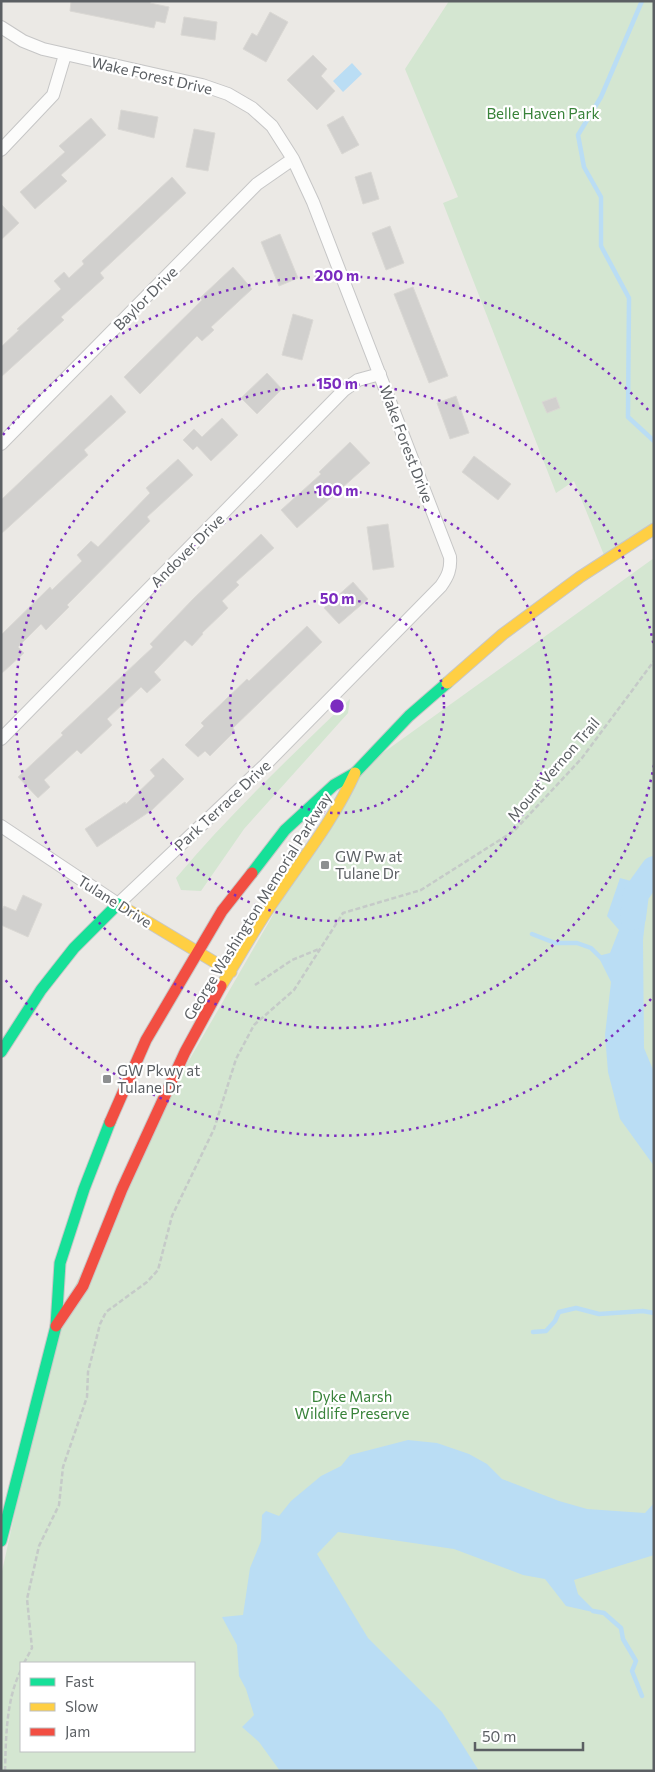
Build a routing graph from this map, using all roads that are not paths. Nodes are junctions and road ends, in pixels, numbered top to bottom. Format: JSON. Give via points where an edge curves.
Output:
{"nodes":[{"id":1,"x":1,"y":27,"type":"edge"},
{"id":2,"x":65,"y":55,"type":"junction"},
{"id":3,"x":1,"y":150,"type":"edge"},
{"id":4,"x":293,"y":159,"type":"junction"},
{"id":5,"x":380,"y":374,"type":"junction"},
{"id":6,"x":1,"y":444,"type":"edge"},
{"id":7,"x":654,"y":529,"type":"edge"},
{"id":8,"x":451,"y":566,"type":"joint"},
{"id":9,"x":1,"y":739,"type":"edge"},
{"id":10,"x":355,"y":773,"type":"junction"},
{"id":11,"x":1,"y":826,"type":"edge"},
{"id":12,"x":118,"y":904,"type":"junction"},
{"id":13,"x":198,"y":951,"type":"junction"},
{"id":14,"x":231,"y":972,"type":"junction"},
{"id":15,"x":1,"y":1052,"type":"edge"},
{"id":16,"x":56,"y":1326,"type":"junction"},
{"id":17,"x":1,"y":1541,"type":"edge"}],
"edges":[{"from":1,"to":2,"type":"street","name":"Wake Forest Drive","via":[[23,42]]},
{"from":2,"to":3,"type":"street","via":[[53,95]]},
{"from":2,"to":4,"type":"street","name":"Wake Forest Drive","via":[[202,85],[228,94],[252,108],[272,126]]},
{"from":4,"to":5,"type":"street","name":"Wake Forest Drive"},
{"from":4,"to":6,"type":"street","name":"Baylor Drive","via":[[257,184]]},
{"from":5,"to":8,"type":"street","name":"Wake Forest Drive"},
{"from":5,"to":9,"type":"street","name":"Andover Drive","via":[[358,380],[344,390]]},
{"from":7,"to":10,"type":"main road","name":"George Washington Memorial Parkway","via":[[580,577],[503,634],[409,716]]},
{"from":8,"to":12,"type":"street","name":"Park Terrace Drive","via":[[435,592],[266,764]]},
{"from":10,"to":13,"type":"main road","name":"George Washington Memorial Parkway","via":[[334,785],[285,830],[222,911]]},
{"from":10,"to":14,"type":"main road","name":"George Washington Memorial Parkway","via":[[340,805],[277,896]]},
{"from":11,"to":12,"type":"street","name":"Tulane Drive"},
{"from":12,"to":13,"type":"main road","name":"Tulane Drive"},
{"from":12,"to":15,"type":"main road","name":"Park Terrace Drive","via":[[74,948],[41,990]]},
{"from":13,"to":14,"type":"main road","name":"Tulane Drive"},
{"from":13,"to":16,"type":"main road","name":"George Washington Memorial Parkway","via":[[146,1040],[87,1180],[60,1263]]},
{"from":14,"to":16,"type":"main road","name":"George Washington Memorial Parkway","via":[[185,1052],[122,1189],[83,1286]]},
{"from":16,"to":17,"type":"main road","name":"George Washington Memorial Parkway"}]}
